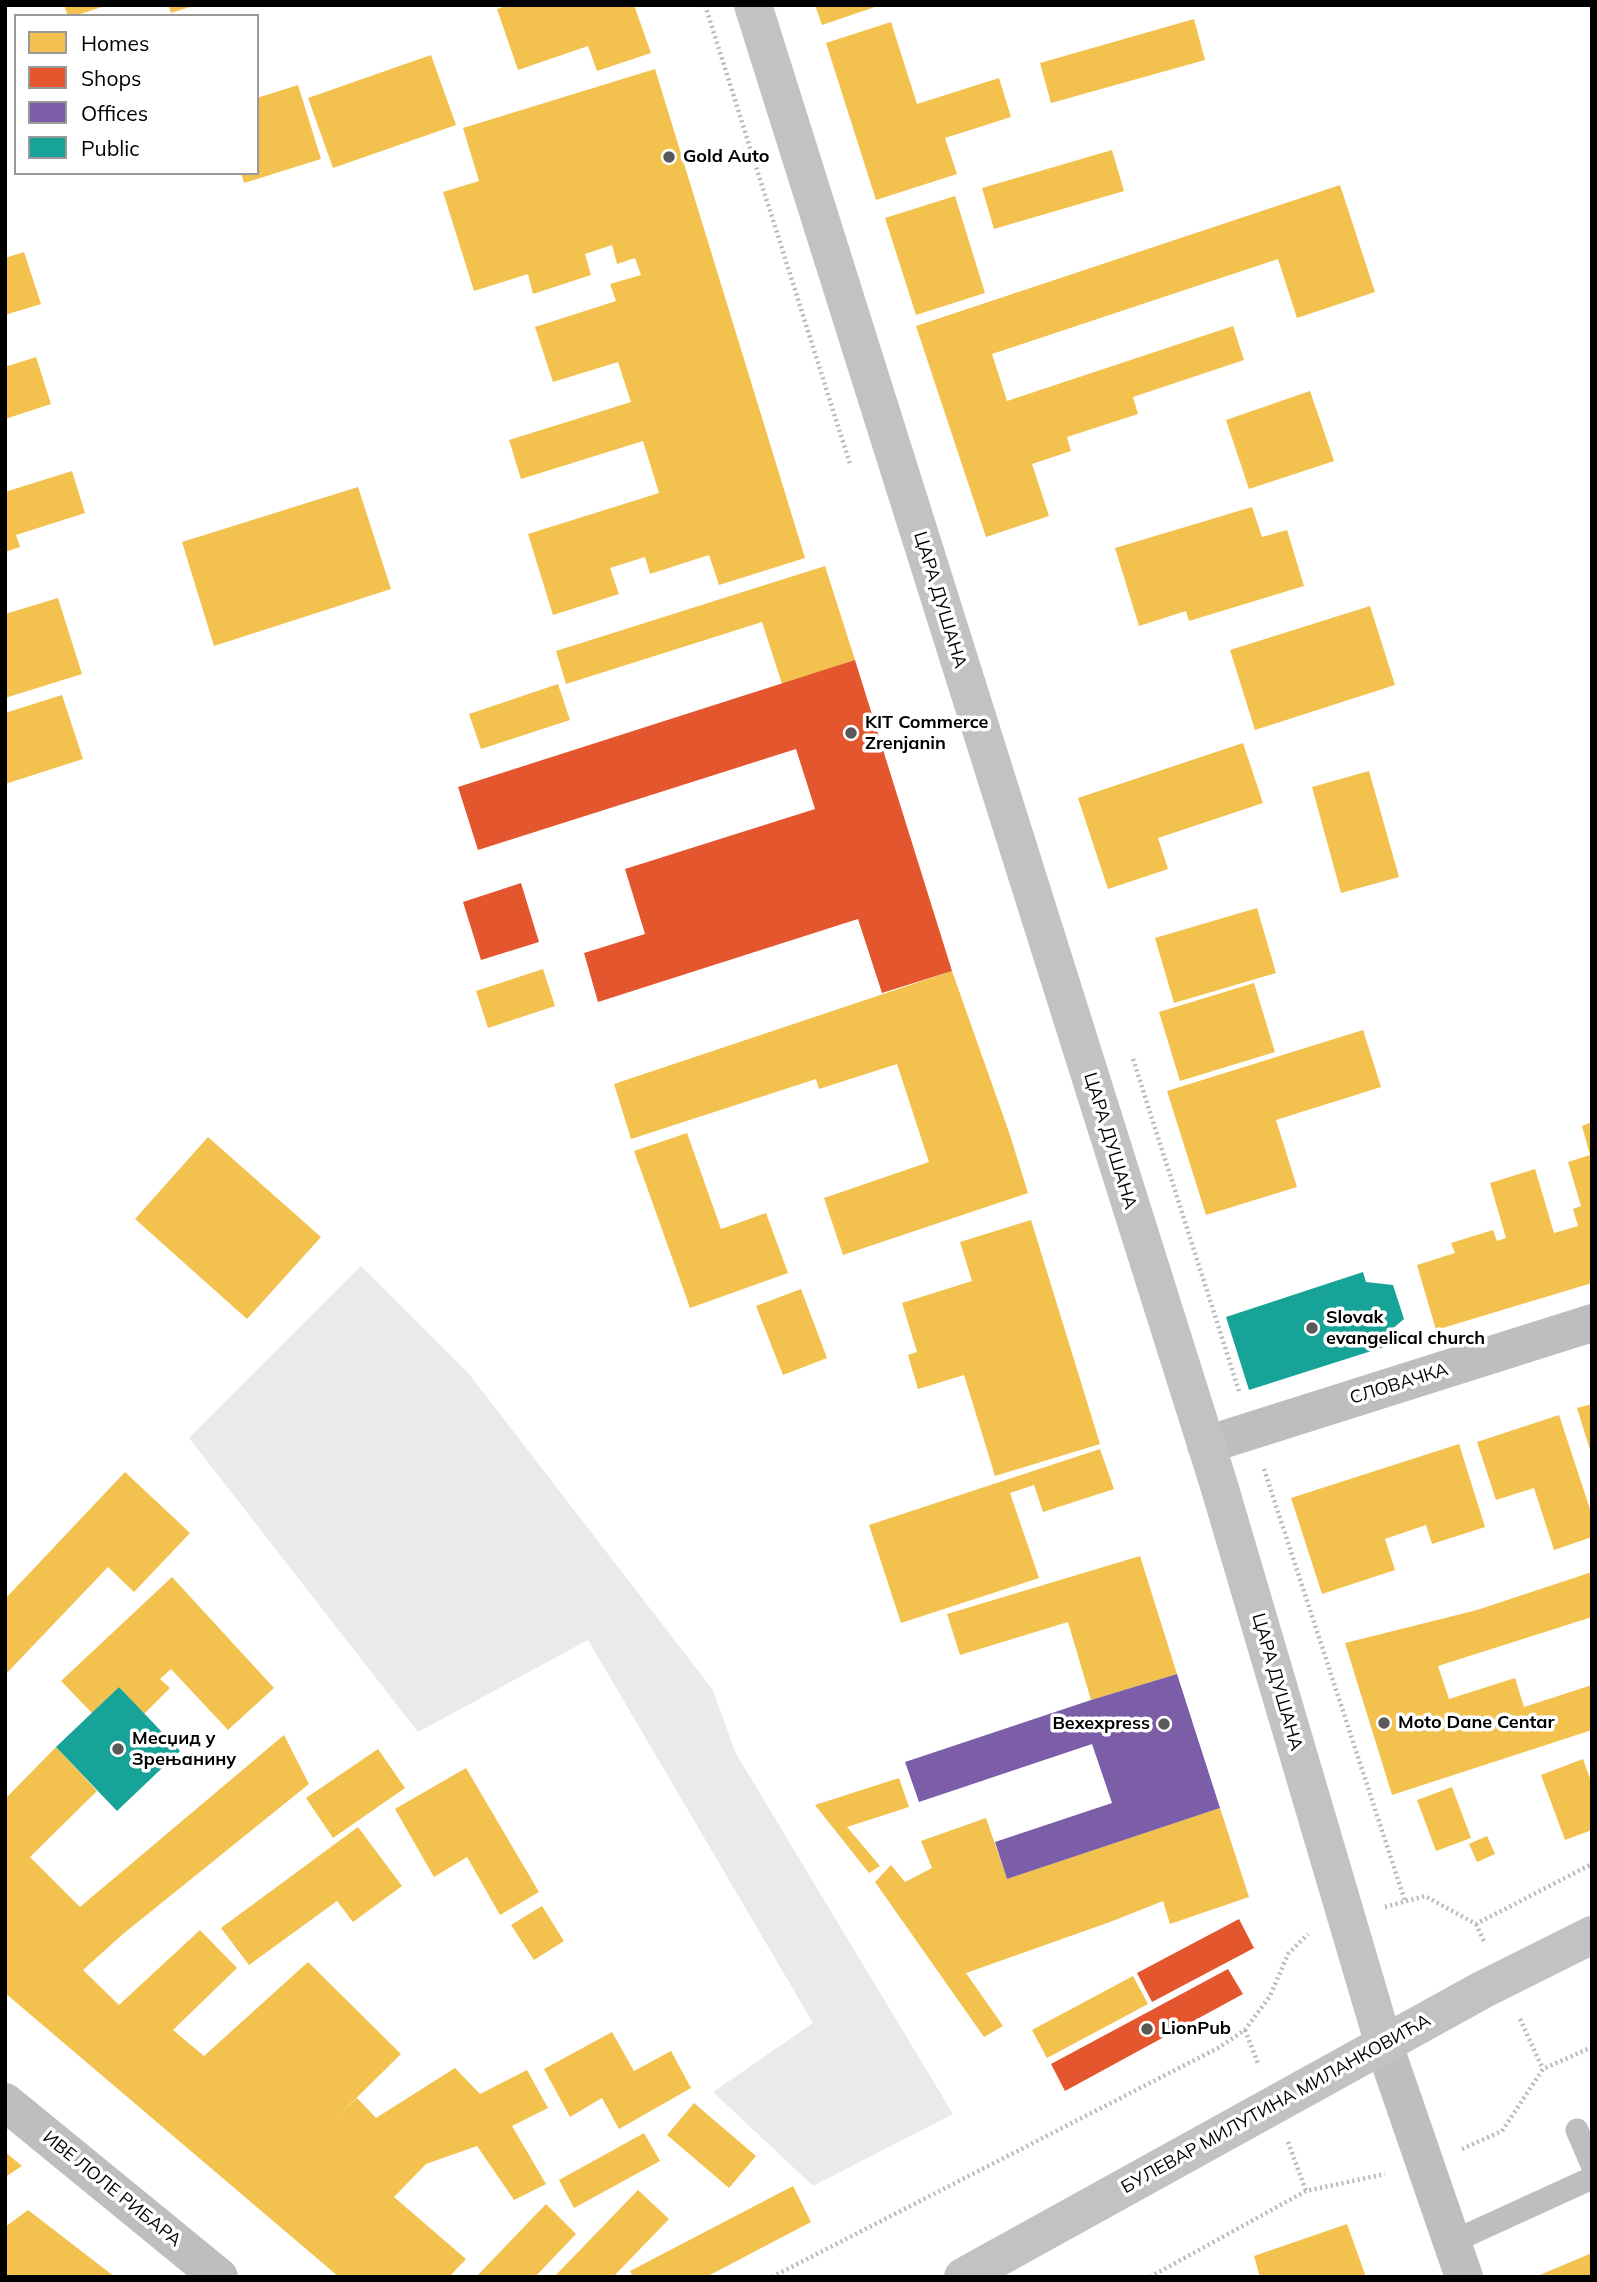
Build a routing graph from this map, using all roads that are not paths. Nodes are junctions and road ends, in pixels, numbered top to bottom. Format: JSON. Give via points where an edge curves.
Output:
{"nodes":[{"id":1,"x":753,"y":5,"type":"edge"},
{"id":2,"x":1592,"y":1323,"type":"edge"},
{"id":3,"x":1206,"y":1445,"type":"junction"},
{"id":4,"x":1592,"y":1935,"type":"edge"},
{"id":5,"x":1384,"y":2045,"type":"junction"},
{"id":6,"x":5,"y":2102,"type":"edge"},
{"id":7,"x":1577,"y":2130,"type":"dead end"},
{"id":8,"x":1592,"y":2165,"type":"edge"},
{"id":9,"x":1592,"y":2178,"type":"edge"},
{"id":10,"x":1458,"y":2260,"type":"edge"},
{"id":11,"x":219,"y":2277,"type":"edge"},
{"id":12,"x":963,"y":2277,"type":"edge"}],
"edges":[{"from":1,"to":3,"type":"street","name":"ЦАРА ДУШАНА"},
{"from":2,"to":3,"type":"street","name":"СЛОВАЧКА"},
{"from":3,"to":5,"type":"street","name":"ЦАРА ДУШАНА"},
{"from":4,"to":5,"type":"street","name":"БУЛЕВАР МИЛУТИНА МИЛАНКОВИЋА"},
{"from":5,"to":10,"type":"street","name":"ЦАРА ДУШАНА"},
{"from":5,"to":12,"type":"street","name":"БУЛЕВАР МИЛУТИНА МИЛАНКОВИЋА"},
{"from":6,"to":11,"type":"street","name":"ИВЕ ЛОЛЕ РИБАРА"},
{"from":7,"to":8,"type":"lane"},
{"from":9,"to":10,"type":"lane"}]}
